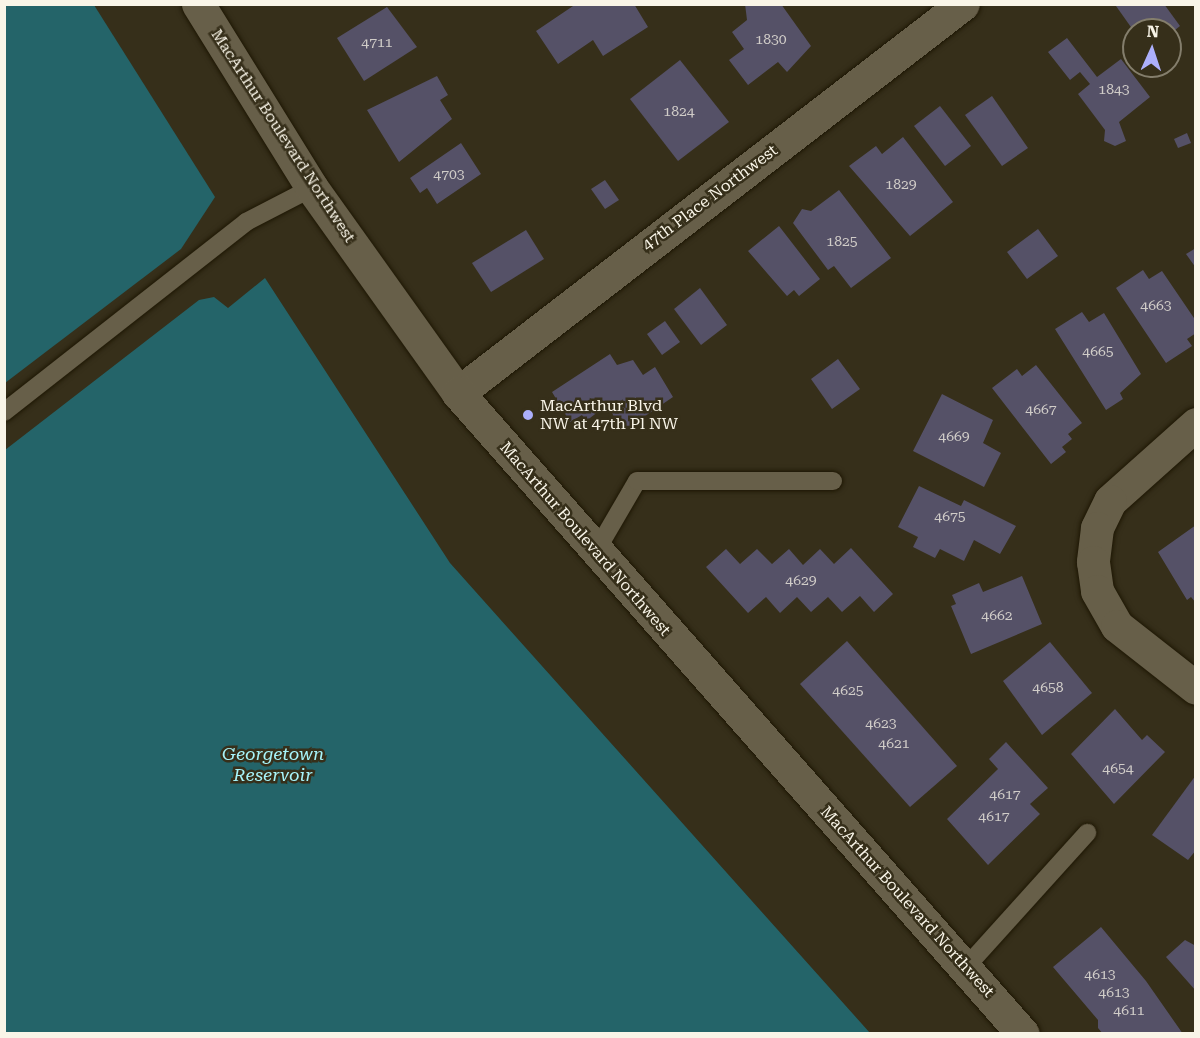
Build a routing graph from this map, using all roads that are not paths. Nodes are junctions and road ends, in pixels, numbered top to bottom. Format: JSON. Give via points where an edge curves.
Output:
{"nodes":[{"id":1,"x":198,"y":4,"type":"edge"},
{"id":2,"x":963,"y":4,"type":"edge"},
{"id":3,"x":312,"y":188,"type":"junction"},
{"id":4,"x":458,"y":393,"type":"junction"},
{"id":5,"x":4,"y":412,"type":"edge"},
{"id":6,"x":1196,"y":424,"type":"edge"},
{"id":7,"x":833,"y":481,"type":"dead end"},
{"id":8,"x":595,"y":553,"type":"junction"},
{"id":9,"x":1196,"y":688,"type":"edge"},
{"id":10,"x":1087,"y":833,"type":"dead end"},
{"id":11,"x":966,"y":967,"type":"junction"},
{"id":12,"x":1023,"y":1034,"type":"edge"}],
"edges":[{"from":1,"to":3,"type":"main road","name":"MacArthur Boulevard Northwest"},
{"from":2,"to":4,"type":"main road","name":"47th Place Northwest"},
{"from":3,"to":4,"type":"main road","name":"MacArthur Boulevard Northwest"},
{"from":3,"to":5,"type":"lane","via":[[246,222]]},
{"from":4,"to":8,"type":"main road","name":"MacArthur Boulevard Northwest"},
{"from":6,"to":9,"type":"main road","via":[[1110,501],[1097,528],[1093,562],[1097,591],[1116,626]]},
{"from":7,"to":8,"type":"lane","via":[[637,481]]},
{"from":8,"to":11,"type":"main road","name":"MacArthur Boulevard Northwest"},
{"from":10,"to":11,"type":"lane"},
{"from":11,"to":12,"type":"main road","name":"MacArthur Boulevard Northwest"}]}
